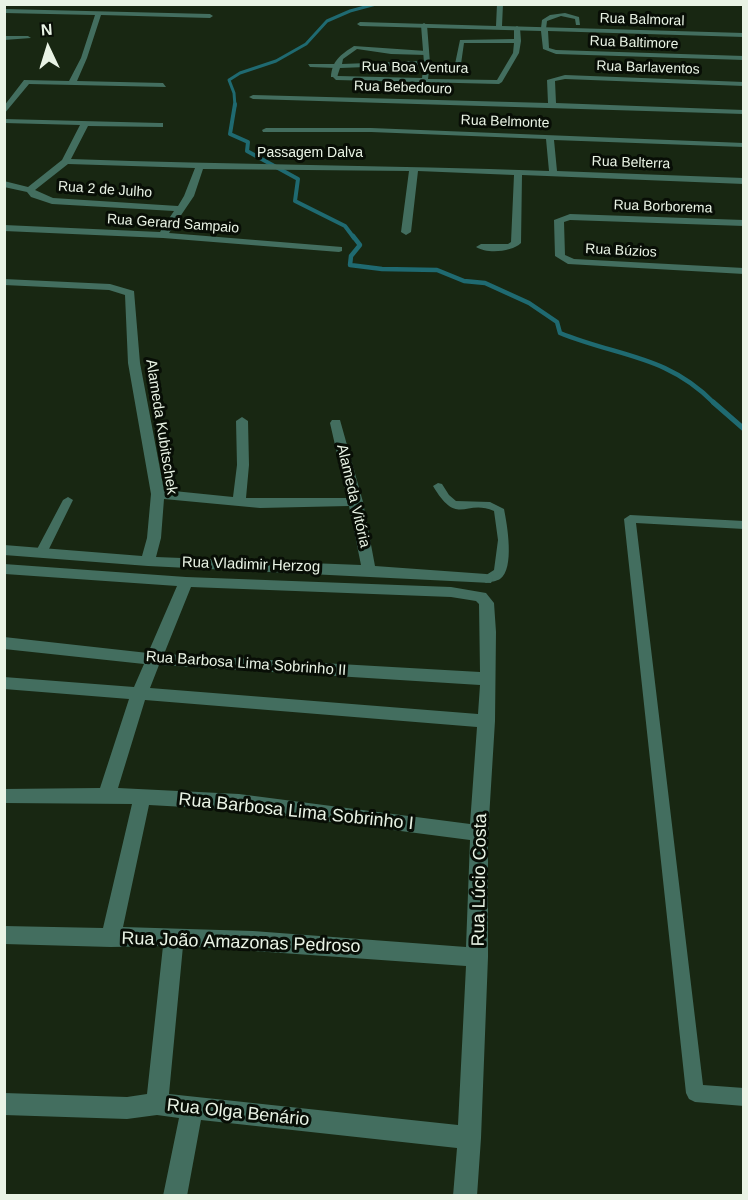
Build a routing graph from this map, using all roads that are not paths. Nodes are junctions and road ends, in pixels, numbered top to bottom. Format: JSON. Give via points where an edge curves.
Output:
{"nodes":[{"id":1,"x":500,"y":4,"type":"edge"},
{"id":2,"x":4,"y":11,"type":"edge"},
{"id":3,"x":99,"y":14,"type":"junction"},
{"id":4,"x":210,"y":16,"type":"dead end"},
{"id":5,"x":360,"y":24,"type":"dead end"},
{"id":6,"x":578,"y":24,"type":"dead end"},
{"id":7,"x":424,"y":25,"type":"junction"},
{"id":8,"x":499,"y":27,"type":"junction"},
{"id":9,"x":517,"y":28,"type":"junction"},
{"id":10,"x":544,"y":28,"type":"junction"},
{"id":11,"x":744,"y":35,"type":"edge"},
{"id":12,"x":4,"y":38,"type":"edge"},
{"id":13,"x":28,"y":38,"type":"dead end"},
{"id":14,"x":518,"y":41,"type":"junction"},
{"id":15,"x":426,"y":53,"type":"junction"},
{"id":16,"x":744,"y":58,"type":"edge"},
{"id":17,"x":427,"y":63,"type":"junction"},
{"id":18,"x":458,"y":64,"type":"dead end"},
{"id":19,"x":310,"y":65,"type":"dead end"},
{"id":20,"x":336,"y":66,"type":"junction"},
{"id":21,"x":334,"y":75,"type":"joint"},
{"id":22,"x":425,"y":80,"type":"junction"},
{"id":23,"x":72,"y":82,"type":"junction"},
{"id":24,"x":163,"y":84,"type":"dead end"},
{"id":25,"x":744,"y":84,"type":"edge"},
{"id":26,"x":253,"y":97,"type":"dead end"},
{"id":27,"x":552,"y":105,"type":"junction"},
{"id":28,"x":4,"y":112,"type":"edge"},
{"id":29,"x":744,"y":112,"type":"edge"},
{"id":30,"x":4,"y":121,"type":"edge"},
{"id":31,"x":85,"y":124,"type":"junction"},
{"id":32,"x":160,"y":125,"type":"dead end"},
{"id":33,"x":266,"y":130,"type":"dead end"},
{"id":34,"x":550,"y":138,"type":"junction"},
{"id":35,"x":744,"y":145,"type":"edge"},
{"id":36,"x":66,"y":161,"type":"junction"},
{"id":37,"x":200,"y":166,"type":"junction"},
{"id":38,"x":414,"y":168,"type":"junction"},
{"id":39,"x":518,"y":173,"type":"junction"},
{"id":40,"x":553,"y":173,"type":"junction"},
{"id":41,"x":744,"y":181,"type":"edge"},
{"id":42,"x":4,"y":184,"type":"edge"},
{"id":43,"x":30,"y":190,"type":"junction"},
{"id":44,"x":181,"y":209,"type":"junction"},
{"id":45,"x":582,"y":217,"type":"joint"},
{"id":46,"x":744,"y":223,"type":"edge"},
{"id":47,"x":4,"y":228,"type":"edge"},
{"id":48,"x":406,"y":232,"type":"dead end"},
{"id":49,"x":163,"y":236,"type":"junction"},
{"id":50,"x":481,"y":247,"type":"dead end"},
{"id":51,"x":339,"y":249,"type":"dead end"},
{"id":52,"x":744,"y":270,"type":"edge"},
{"id":53,"x":4,"y":282,"type":"edge"},
{"id":54,"x":242,"y":422,"type":"dead end"},
{"id":55,"x":336,"y":423,"type":"dead end"},
{"id":56,"x":438,"y":486,"type":"dead end"},
{"id":57,"x":158,"y":494,"type":"junction"},
{"id":58,"x":68,"y":500,"type":"dead end"},
{"id":59,"x":239,"y":502,"type":"junction"},
{"id":60,"x":356,"y":502,"type":"junction"},
{"id":61,"x":744,"y":525,"type":"edge"},
{"id":62,"x":10,"y":551,"type":"edge"},
{"id":63,"x":41,"y":553,"type":"junction"},
{"id":64,"x":148,"y":561,"type":"junction"},
{"id":65,"x":5,"y":570,"type":"edge"},
{"id":66,"x":369,"y":570,"type":"junction"},
{"id":67,"x":486,"y":579,"type":"joint"},
{"id":68,"x":186,"y":582,"type":"junction"},
{"id":69,"x":4,"y":643,"type":"edge"},
{"id":70,"x":153,"y":658,"type":"junction"},
{"id":71,"x":488,"y":679,"type":"junction"},
{"id":72,"x":4,"y":683,"type":"edge"},
{"id":73,"x":139,"y":694,"type":"junction"},
{"id":74,"x":487,"y":721,"type":"junction"},
{"id":75,"x":107,"y":795,"type":"junction"},
{"id":76,"x":4,"y":796,"type":"edge"},
{"id":77,"x":142,"y":797,"type":"junction"},
{"id":78,"x":479,"y":833,"type":"junction"},
{"id":79,"x":4,"y":935,"type":"edge"},
{"id":80,"x":174,"y":937,"type":"junction"},
{"id":81,"x":111,"y":939,"type":"junction"},
{"id":82,"x":478,"y":957,"type":"junction"},
{"id":83,"x":744,"y":1097,"type":"edge"},
{"id":84,"x":157,"y":1104,"type":"junction"},
{"id":85,"x":5,"y":1105,"type":"edge"},
{"id":86,"x":192,"y":1107,"type":"junction"},
{"id":87,"x":470,"y":1138,"type":"junction"},
{"id":88,"x":175,"y":1196,"type":"edge"},
{"id":89,"x":465,"y":1196,"type":"edge"}],
"edges":[{"from":1,"to":8,"type":"street"},
{"from":2,"to":3,"type":"street"},
{"from":3,"to":4,"type":"street"},
{"from":3,"to":23,"type":"street"},
{"from":5,"to":7,"type":"street","name":"Rua Balmoral"},
{"from":6,"to":10,"type":"lane","via":[[572,15],[549,16]]},
{"from":7,"to":8,"type":"street","name":"Rua Balmoral"},
{"from":7,"to":15,"type":"lane"},
{"from":8,"to":9,"type":"street","name":"Rua Balmoral"},
{"from":9,"to":10,"type":"street","name":"Rua Balmoral"},
{"from":9,"to":14,"type":"lane"},
{"from":10,"to":11,"type":"street","name":"Rua Balmoral"},
{"from":10,"to":16,"type":"street","name":"Rua Baltimore","via":[[546,49],[556,52]]},
{"from":12,"to":13,"type":"street"},
{"from":14,"to":18,"type":"lane","via":[[462,41]]},
{"from":14,"to":22,"type":"lane","name":"Rua Boa Ventura","via":[[516,53],[499,82]]},
{"from":15,"to":17,"type":"lane"},
{"from":15,"to":20,"type":"street","via":[[354,48]]},
{"from":17,"to":20,"type":"street"},
{"from":17,"to":22,"type":"lane"},
{"from":19,"to":20,"type":"lane"},
{"from":20,"to":21,"type":"street"},
{"from":21,"to":22,"type":"lane","name":"Rua Boa Ventura"},
{"from":23,"to":24,"type":"street"},
{"from":23,"to":28,"type":"street","via":[[27,82]]},
{"from":25,"to":27,"type":"street","name":"Rua Barlaventos","via":[[565,77],[551,80]]},
{"from":26,"to":27,"type":"street","name":"Rua Bebedouro"},
{"from":27,"to":29,"type":"street","name":"Rua Bebedouro"},
{"from":30,"to":31,"type":"street"},
{"from":31,"to":32,"type":"street"},
{"from":31,"to":36,"type":"street"},
{"from":33,"to":34,"type":"street","name":"Rua Belmonte"},
{"from":34,"to":35,"type":"street","name":"Rua Belmonte"},
{"from":34,"to":40,"type":"street"},
{"from":36,"to":37,"type":"street","name":"Passagem Dalva"},
{"from":36,"to":43,"type":"street"},
{"from":37,"to":38,"type":"street","name":"Passagem Dalva"},
{"from":37,"to":44,"type":"street"},
{"from":38,"to":39,"type":"street","name":"Passagem Dalva"},
{"from":38,"to":48,"type":"street"},
{"from":39,"to":40,"type":"street","name":"Passagem Dalva"},
{"from":39,"to":50,"type":"street","via":[[516,243],[510,247]]},
{"from":40,"to":41,"type":"street","name":"Rua Belterra"},
{"from":42,"to":43,"type":"street","name":"Rua 2 de Julho"},
{"from":43,"to":44,"type":"street","name":"Rua 2 de Julho","via":[[52,201]]},
{"from":44,"to":49,"type":"street"},
{"from":45,"to":46,"type":"street","name":"Rua Borborema"},
{"from":45,"to":52,"type":"street","name":"Rua Búzios","via":[[559,220],[559,253],[565,260]]},
{"from":47,"to":49,"type":"street","name":"Rua Gerard Sampaio"},
{"from":49,"to":51,"type":"street","name":"Rua Gerard Sampaio"},
{"from":53,"to":57,"type":"street","name":"Alameda Kubitschek","via":[[110,287],[126,290],[132,297],[134,363]]},
{"from":54,"to":59,"type":"street"},
{"from":55,"to":60,"type":"street","name":"Alameda Vitória"},
{"from":56,"to":67,"type":"lane","via":[[445,501],[452,504],[492,505],[499,509],[504,540],[500,571]]},
{"from":57,"to":59,"type":"street"},
{"from":57,"to":64,"type":"street","name":"Alameda Kubitschek"},
{"from":58,"to":63,"type":"lane"},
{"from":59,"to":60,"type":"street"},
{"from":60,"to":66,"type":"street","name":"Alameda Vitória"},
{"from":61,"to":83,"type":"lane","via":[[630,519],[695,1093]]},
{"from":62,"to":63,"type":"street","name":"Rua Vladimir Herzog"},
{"from":62,"to":65,"type":"street"},
{"from":63,"to":64,"type":"street","name":"Rua Vladimir Herzog"},
{"from":64,"to":66,"type":"street","name":"Rua Vladimir Herzog"},
{"from":65,"to":68,"type":"street"},
{"from":66,"to":67,"type":"street","name":"Rua Vladimir Herzog"},
{"from":68,"to":70,"type":"street"},
{"from":68,"to":71,"type":"street","name":"Rua Lúcio Costa","via":[[451,592],[481,597],[486,603]]},
{"from":69,"to":70,"type":"street","name":"Rua Barbosa Lima Sobrinho II"},
{"from":70,"to":71,"type":"street","name":"Rua Barbosa Lima Sobrinho II"},
{"from":70,"to":73,"type":"street"},
{"from":71,"to":74,"type":"street","name":"Rua Lúcio Costa"},
{"from":72,"to":73,"type":"street"},
{"from":73,"to":74,"type":"street"},
{"from":73,"to":75,"type":"street"},
{"from":74,"to":78,"type":"street","name":"Rua Lúcio Costa"},
{"from":75,"to":76,"type":"street","name":"Rua Barbosa Lima Sobrinho I"},
{"from":75,"to":77,"type":"street","name":"Rua Barbosa Lima Sobrinho I"},
{"from":77,"to":78,"type":"street","name":"Rua Barbosa Lima Sobrinho I","via":[[239,802]]},
{"from":77,"to":81,"type":"street"},
{"from":78,"to":82,"type":"street","name":"Rua Lúcio Costa"},
{"from":79,"to":81,"type":"street","name":"Rua João Amazonas Pedroso"},
{"from":80,"to":81,"type":"street","name":"Rua João Amazonas Pedroso"},
{"from":80,"to":82,"type":"street","name":"Rua João Amazonas Pedroso"},
{"from":80,"to":84,"type":"street"},
{"from":82,"to":87,"type":"street","name":"Rua Lúcio Costa"},
{"from":84,"to":85,"type":"street","name":"Rua Olga Benário","via":[[127,1108]]},
{"from":84,"to":86,"type":"street","name":"Rua Olga Benário"},
{"from":86,"to":87,"type":"street","name":"Rua Olga Benário"},
{"from":86,"to":88,"type":"street"},
{"from":87,"to":89,"type":"street","name":"Rua Lúcio Costa"}]}
